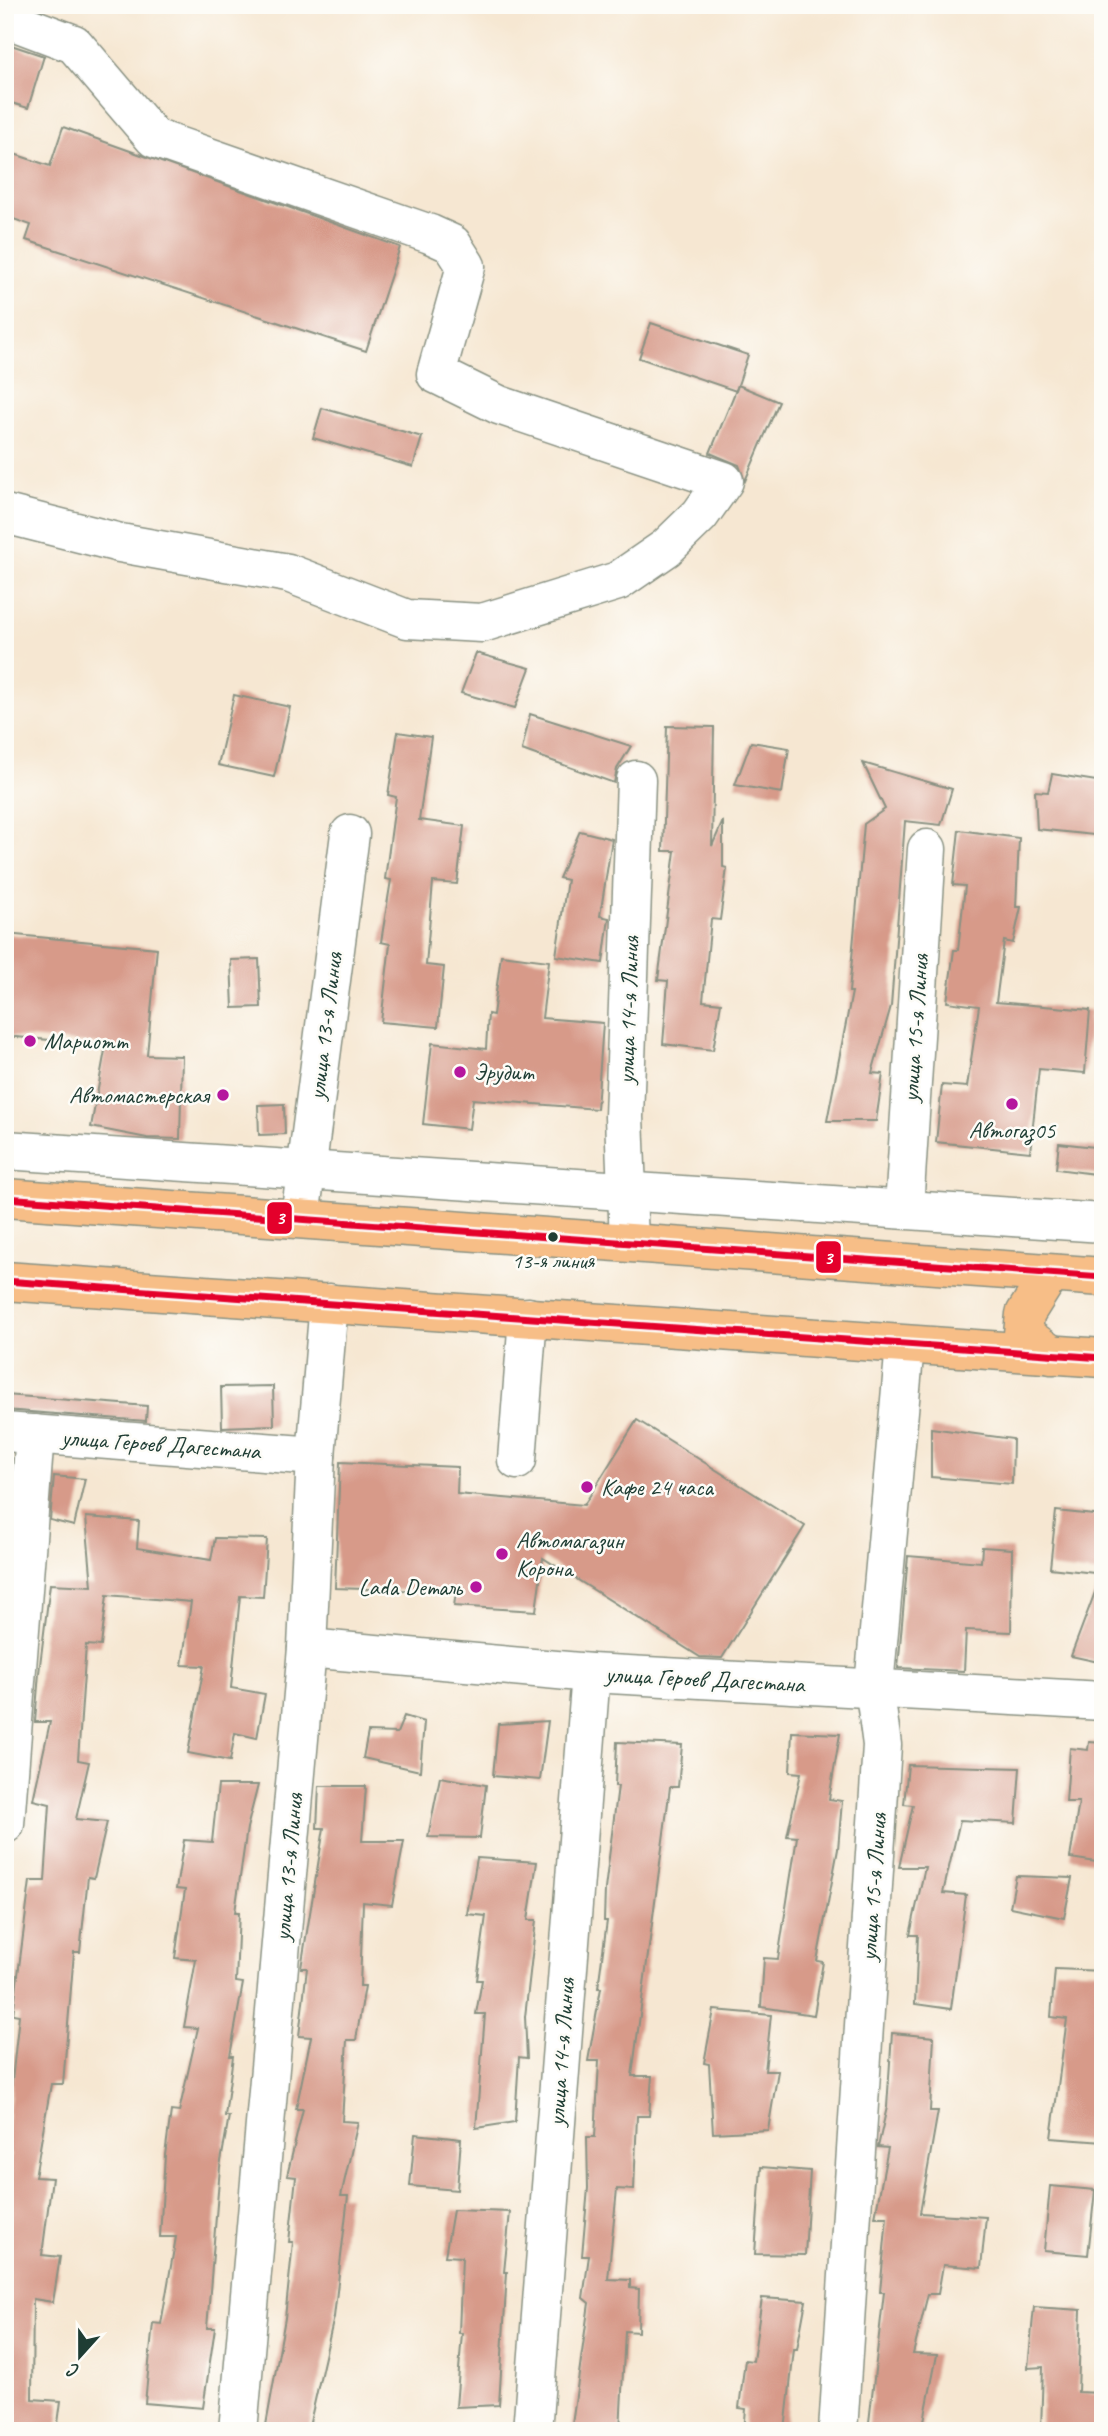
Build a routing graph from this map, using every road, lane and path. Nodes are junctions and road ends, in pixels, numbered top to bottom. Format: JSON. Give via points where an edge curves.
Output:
{"nodes":[{"id":1,"x":5,"y":18,"type":"edge"},
{"id":2,"x":5,"y":514,"type":"edge"},
{"id":3,"x":636,"y":780,"type":"dead end"},
{"id":4,"x":350,"y":834,"type":"dead end"},
{"id":5,"x":927,"y":849,"type":"dead end"},
{"id":6,"x":5,"y":1150,"type":"edge"},
{"id":7,"x":307,"y":1168,"type":"junction"},
{"id":8,"x":627,"y":1191,"type":"junction"},
{"id":9,"x":5,"y":1198,"type":"edge"},
{"id":10,"x":904,"y":1208,"type":"junction"},
{"id":11,"x":300,"y":1218,"type":"junction"},
{"id":12,"x":1103,"y":1223,"type":"edge"},
{"id":13,"x":629,"y":1241,"type":"junction"},
{"id":14,"x":1050,"y":1274,"type":"junction"},
{"id":15,"x":1103,"y":1277,"type":"edge"},
{"id":16,"x":5,"y":1281,"type":"edge"},
{"id":17,"x":328,"y":1303,"type":"junction"},
{"id":18,"x":528,"y":1317,"type":"junction"},
{"id":19,"x":905,"y":1345,"type":"junction"},
{"id":20,"x":1052,"y":1355,"type":"junction"},
{"id":21,"x":1103,"y":1358,"type":"edge"},
{"id":22,"x":20,"y":1433,"type":"edge"},
{"id":23,"x":316,"y":1456,"type":"junction"},
{"id":24,"x":517,"y":1460,"type":"dead end"},
{"id":25,"x":307,"y":1648,"type":"junction"},
{"id":26,"x":591,"y":1673,"type":"junction"},
{"id":27,"x":874,"y":1686,"type":"junction"},
{"id":28,"x":1103,"y":1701,"type":"edge"},
{"id":29,"x":5,"y":1824,"type":"edge"},
{"id":30,"x":238,"y":2431,"type":"edge"},
{"id":31,"x":532,"y":2431,"type":"edge"},
{"id":32,"x":838,"y":2431,"type":"edge"}],
"edges":[{"from":1,"to":2,"type":"street","via":[[74,44],[154,138],[452,244],[466,265],[436,374],[499,405],[724,481],[701,515],[675,540],[618,581],[482,623],[407,619],[288,573],[120,543]]},
{"from":3,"to":8,"type":"street","name":"улица 14-я Линия","via":[[624,1117]]},
{"from":4,"to":7,"type":"street","name":"улица 13-я Линия"},
{"from":5,"to":10,"type":"street","name":"улица 15-я Линия"},
{"from":6,"to":7,"type":"street"},
{"from":7,"to":8,"type":"street"},
{"from":7,"to":11,"type":"street","name":"улица 13-я Линия"},
{"from":8,"to":10,"type":"street"},
{"from":8,"to":13,"type":"street","name":"улица 14-я Линия"},
{"from":9,"to":11,"type":"main road"},
{"from":10,"to":12,"type":"street"},
{"from":11,"to":13,"type":"main road"},
{"from":13,"to":14,"type":"main road"},
{"from":14,"to":15,"type":"main road"},
{"from":14,"to":20,"type":"main road","via":[[1025,1314],[1023,1334]]},
{"from":16,"to":17,"type":"main road"},
{"from":17,"to":18,"type":"main road"},
{"from":17,"to":23,"type":"street","name":"улица 13-я Линия"},
{"from":18,"to":19,"type":"main road"},
{"from":18,"to":24,"type":"street"},
{"from":19,"to":20,"type":"main road"},
{"from":19,"to":27,"type":"street","name":"улица 15-я Линия"},
{"from":20,"to":21,"type":"main road"},
{"from":22,"to":23,"type":"street","name":"улица Героев Дагестана"},
{"from":22,"to":29,"type":"street"},
{"from":23,"to":25,"type":"street","name":"улица 13-я Линия"},
{"from":25,"to":26,"type":"street","name":"улица Героев Дагестана"},
{"from":25,"to":30,"type":"street","name":"улица 13-я Линия"},
{"from":26,"to":27,"type":"street","name":"улица Героев Дагестана"},
{"from":26,"to":31,"type":"street","name":"улица 14-я Линия"},
{"from":27,"to":28,"type":"street","name":"улица Героев Дагестана"},
{"from":27,"to":32,"type":"street","name":"улица 15-я Линия","via":[[882,1745]]}]}
